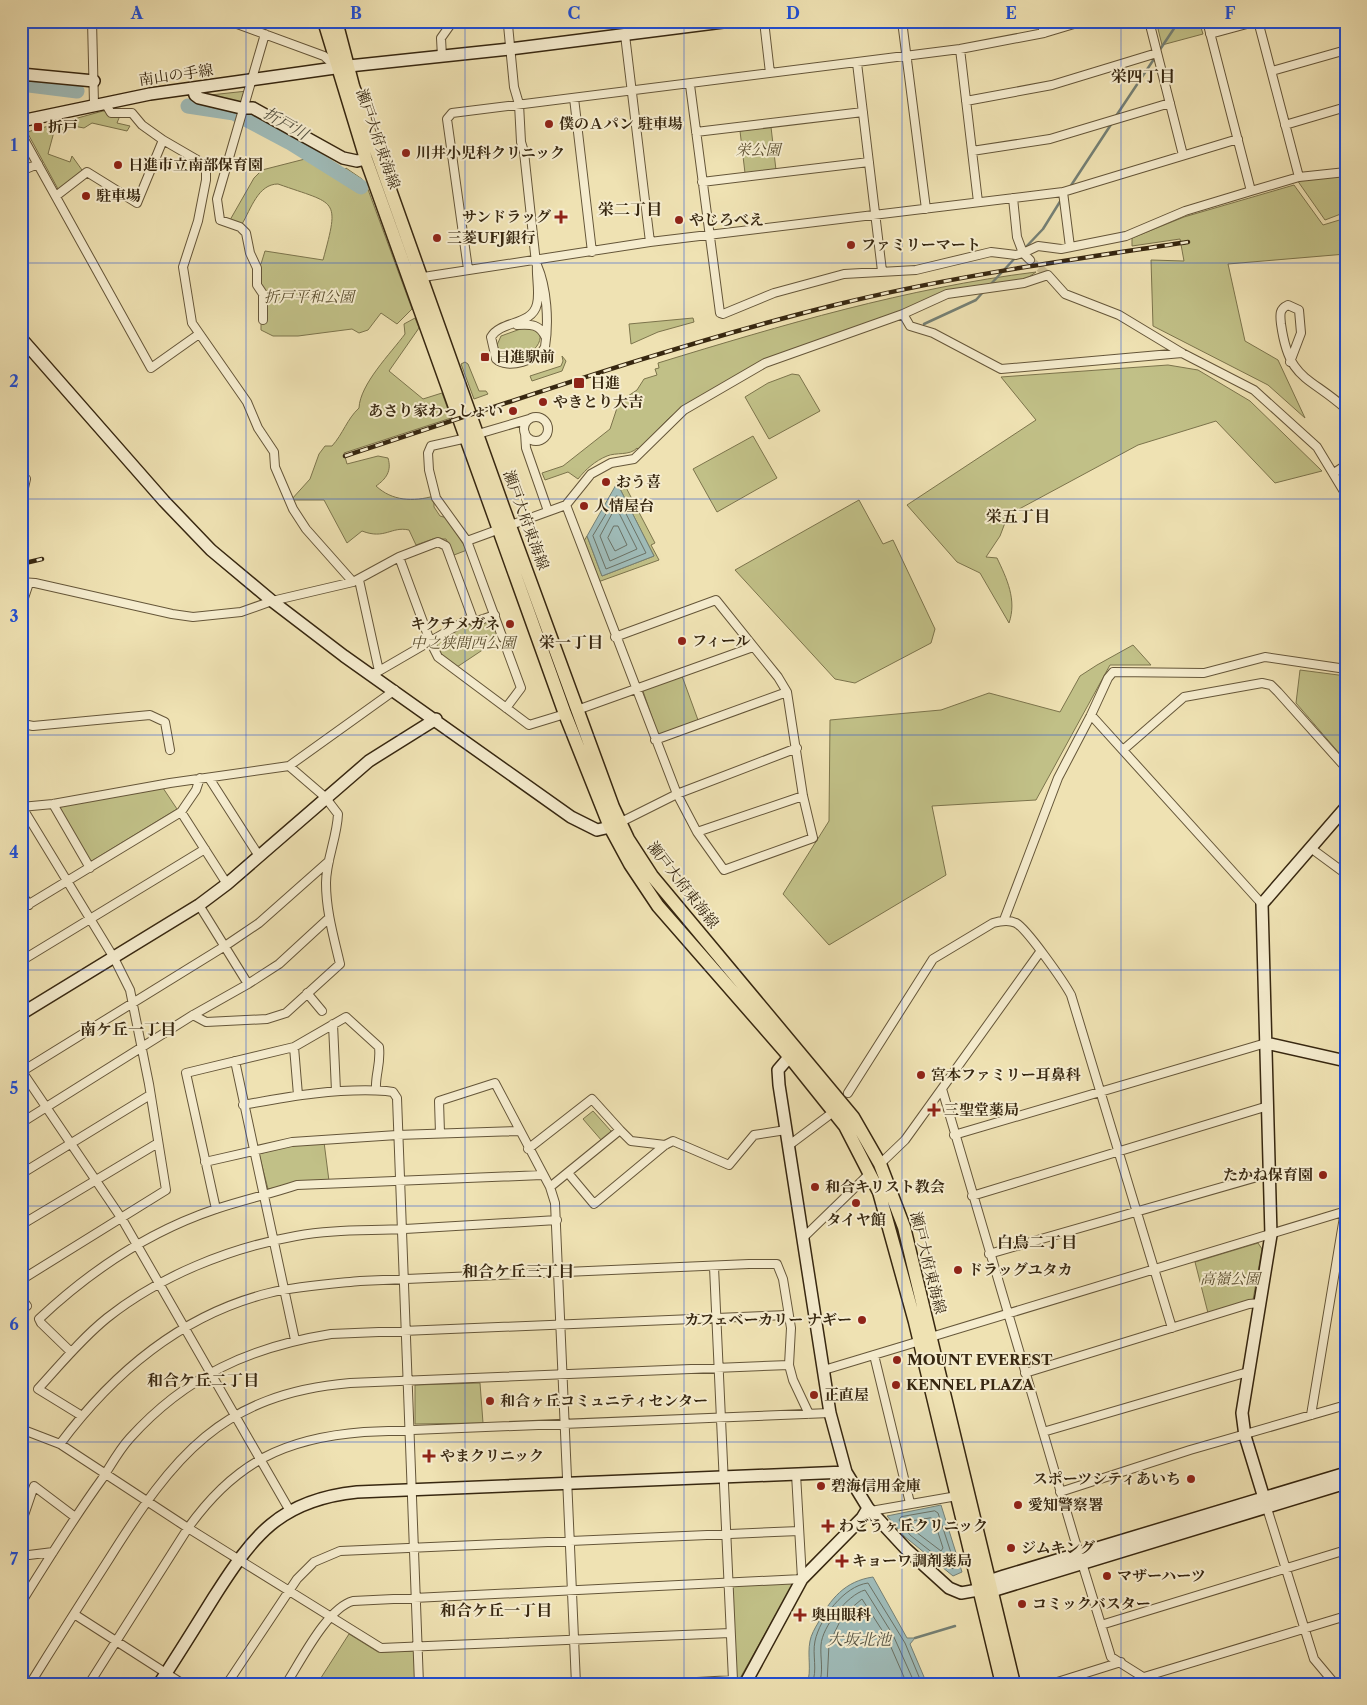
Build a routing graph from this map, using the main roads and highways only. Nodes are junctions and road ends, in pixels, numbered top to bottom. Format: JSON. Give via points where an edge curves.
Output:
{"nodes":[{"id":1,"x":324,"y":21,"type":"edge"},
{"id":2,"x":336,"y":21,"type":"edge"},
{"id":3,"x":343,"y":67,"type":"junction"},
{"id":4,"x":416,"y":278,"type":"junction"},
{"id":5,"x":925,"y":1339,"type":"junction"},
{"id":6,"x":986,"y":1587,"type":"junction"},
{"id":7,"x":1002,"y":1684,"type":"edge"},
{"id":8,"x":1014,"y":1684,"type":"edge"}],
"edges":[{"from":1,"to":3,"type":"main road","name":"瀬戸大府東海線"},
{"from":2,"to":3,"type":"main road","name":"瀬戸大府東海線"},
{"from":3,"to":4,"type":"main road","name":"瀬戸大府東海線","via":[[353,86]]},
{"from":3,"to":4,"type":"main road","name":"瀬戸大府東海線","via":[[366,158]]},
{"from":4,"to":5,"type":"main road","name":"瀬戸大府東海線","via":[[571,712],[630,864],[658,906],[793,1052],[875,1168]]},
{"from":5,"to":6,"type":"main road","name":"瀬戸大府東海線"},
{"from":5,"to":6,"type":"main road","name":"瀬戸大府東海線","via":[[957,1496]]},
{"from":6,"to":7,"type":"main road","name":"瀬戸大府東海線"},
{"from":6,"to":8,"type":"main road","name":"瀬戸大府東海線"}]}
